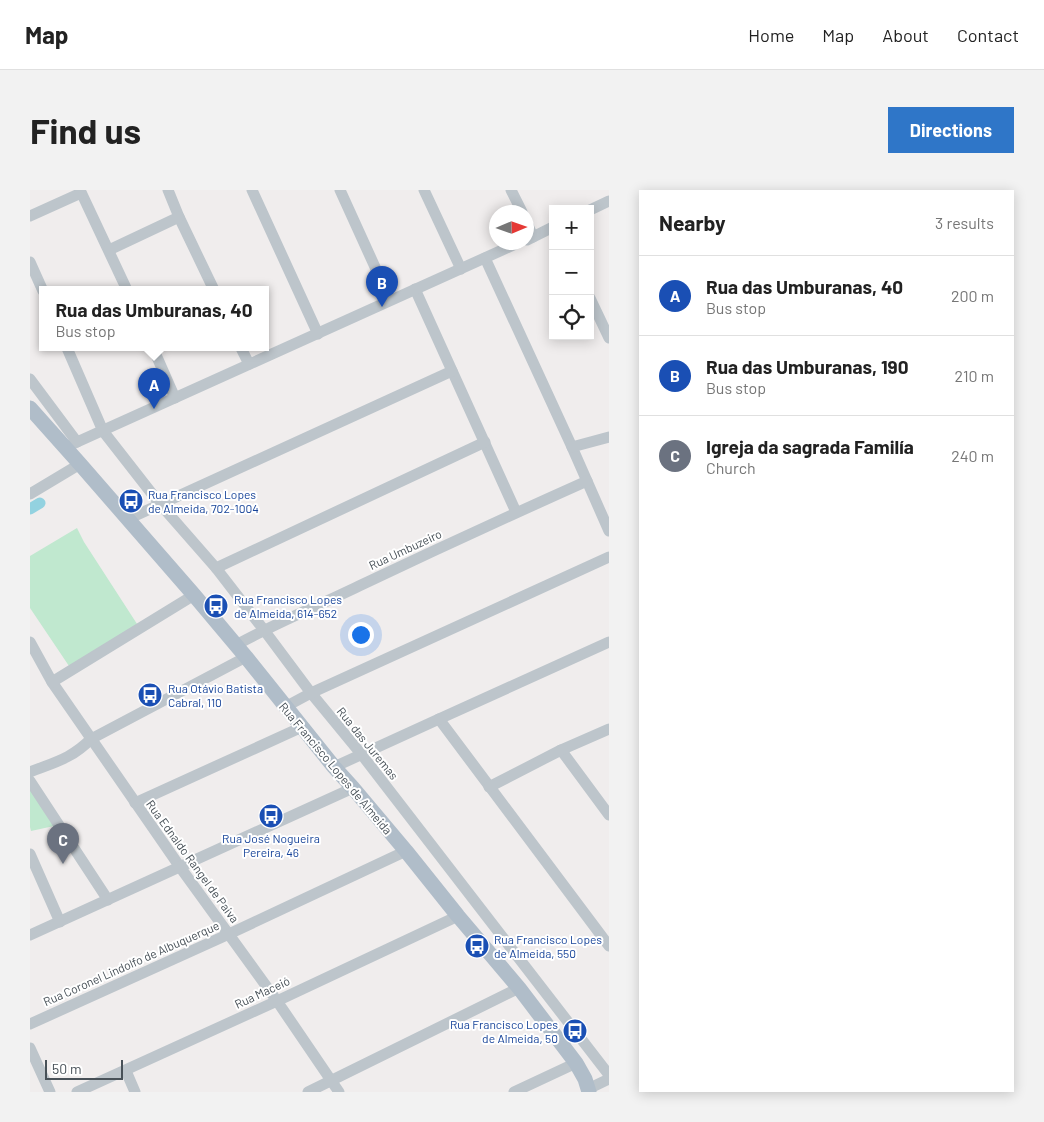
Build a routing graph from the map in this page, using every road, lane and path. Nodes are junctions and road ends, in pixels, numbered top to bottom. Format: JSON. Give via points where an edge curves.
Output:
{"nodes":[{"id":1,"x":168,"y":190,"type":"edge"},
{"id":2,"x":252,"y":190,"type":"edge"},
{"id":3,"x":340,"y":190,"type":"edge"},
{"id":4,"x":424,"y":190,"type":"edge"},
{"id":5,"x":511,"y":190,"type":"edge"},
{"id":6,"x":81,"y":191,"type":"edge"},
{"id":7,"x":609,"y":201,"type":"edge"},
{"id":8,"x":518,"y":205,"type":"edge"},
{"id":9,"x":594,"y":208,"type":"edge"},
{"id":10,"x":30,"y":216,"type":"edge"},
{"id":11,"x":179,"y":217,"type":"junction"},
{"id":12,"x":549,"y":229,"type":"edge"},
{"id":13,"x":534,"y":236,"type":"edge"},
{"id":14,"x":109,"y":250,"type":"junction"},
{"id":15,"x":502,"y":250,"type":"edge"},
{"id":16,"x":485,"y":258,"type":"junction"},
{"id":17,"x":30,"y":262,"type":"edge"},
{"id":18,"x":460,"y":270,"type":"junction"},
{"id":19,"x":41,"y":286,"type":"edge"},
{"id":20,"x":125,"y":286,"type":"edge"},
{"id":21,"x":212,"y":286,"type":"edge"},
{"id":22,"x":415,"y":289,"type":"junction"},
{"id":23,"x":390,"y":300,"type":"junction"},
{"id":24,"x":594,"y":306,"type":"edge"},
{"id":25,"x":318,"y":334,"type":"junction"},
{"id":26,"x":609,"y":338,"type":"edge"},
{"id":27,"x":68,"y":351,"type":"edge"},
{"id":28,"x":154,"y":351,"type":"edge"},
{"id":29,"x":243,"y":351,"type":"edge"},
{"id":30,"x":249,"y":364,"type":"junction"},
{"id":31,"x":452,"y":371,"type":"junction"},
{"id":32,"x":30,"y":379,"type":"edge"},
{"id":33,"x":175,"y":398,"type":"junction"},
{"id":34,"x":30,"y":408,"type":"edge"},
{"id":35,"x":103,"y":431,"type":"junction"},
{"id":36,"x":609,"y":437,"type":"edge"},
{"id":37,"x":485,"y":442,"type":"junction"},
{"id":38,"x":71,"y":445,"type":"junction"},
{"id":39,"x":572,"y":447,"type":"junction"},
{"id":40,"x":80,"y":464,"type":"junction"},
{"id":41,"x":587,"y":481,"type":"junction"},
{"id":42,"x":30,"y":494,"type":"edge"},
{"id":43,"x":160,"y":504,"type":"junction"},
{"id":44,"x":516,"y":512,"type":"junction"},
{"id":45,"x":128,"y":519,"type":"junction"},
{"id":46,"x":609,"y":531,"type":"edge"},
{"id":47,"x":609,"y":557,"type":"edge"},
{"id":48,"x":216,"y":568,"type":"junction"},
{"id":49,"x":194,"y":595,"type":"junction"},
{"id":50,"x":264,"y":630,"type":"junction"},
{"id":51,"x":30,"y":642,"type":"edge"},
{"id":52,"x":609,"y":642,"type":"edge"},
{"id":53,"x":236,"y":645,"type":"junction"},
{"id":54,"x":246,"y":657,"type":"junction"},
{"id":55,"x":52,"y":682,"type":"junction"},
{"id":56,"x":310,"y":694,"type":"junction"},
{"id":57,"x":285,"y":707,"type":"junction"},
{"id":58,"x":439,"y":719,"type":"junction"},
{"id":59,"x":302,"y":727,"type":"junction"},
{"id":60,"x":609,"y":729,"type":"edge"},
{"id":61,"x":90,"y":739,"type":"junction"},
{"id":62,"x":561,"y":750,"type":"junction"},
{"id":63,"x":362,"y":755,"type":"junction"},
{"id":64,"x":334,"y":768,"type":"junction"},
{"id":65,"x":30,"y":772,"type":"edge"},
{"id":66,"x":30,"y":781,"type":"edge"},
{"id":67,"x":489,"y":786,"type":"junction"},
{"id":68,"x":353,"y":788,"type":"junction"},
{"id":69,"x":135,"y":802,"type":"junction"},
{"id":70,"x":609,"y":815,"type":"edge"},
{"id":71,"x":406,"y":851,"type":"junction"},
{"id":72,"x":30,"y":854,"type":"edge"},
{"id":73,"x":180,"y":867,"type":"junction"},
{"id":74,"x":108,"y":900,"type":"junction"},
{"id":75,"x":458,"y":916,"type":"junction"},
{"id":76,"x":60,"y":922,"type":"junction"},
{"id":77,"x":229,"y":934,"type":"junction"},
{"id":78,"x":30,"y":935,"type":"edge"},
{"id":79,"x":609,"y":946,"type":"edge"},
{"id":80,"x":519,"y":988,"type":"junction"},
{"id":81,"x":277,"y":1001,"type":"junction"},
{"id":82,"x":30,"y":1024,"type":"edge"},
{"id":83,"x":30,"y":1048,"type":"edge"},
{"id":84,"x":576,"y":1063,"type":"junction"},
{"id":85,"x":126,"y":1071,"type":"junction"},
{"id":86,"x":609,"y":1075,"type":"edge"},
{"id":87,"x":609,"y":1079,"type":"edge"},
{"id":88,"x":331,"y":1081,"type":"junction"},
{"id":89,"x":588,"y":1090,"type":"edge"},
{"id":90,"x":50,"y":1092,"type":"edge"},
{"id":91,"x":77,"y":1092,"type":"edge"},
{"id":92,"x":135,"y":1092,"type":"edge"},
{"id":93,"x":308,"y":1092,"type":"edge"},
{"id":94,"x":339,"y":1092,"type":"edge"},
{"id":95,"x":514,"y":1092,"type":"edge"}],
"edges":[{"from":1,"to":11,"type":"street"},
{"from":2,"to":25,"type":"street"},
{"from":3,"to":23,"type":"street"},
{"from":4,"to":18,"type":"street"},
{"from":5,"to":8,"type":"street"},
{"from":6,"to":10,"type":"street"},
{"from":6,"to":14,"type":"street"},
{"from":7,"to":9,"type":"street"},
{"from":11,"to":14,"type":"street"},
{"from":11,"to":21,"type":"street"},
{"from":12,"to":13,"type":"street"},
{"from":14,"to":20,"type":"street"},
{"from":15,"to":16,"type":"street"},
{"from":16,"to":18,"type":"street"},
{"from":16,"to":39,"type":"street"},
{"from":17,"to":19,"type":"street"},
{"from":18,"to":22,"type":"street"},
{"from":22,"to":23,"type":"street"},
{"from":22,"to":31,"type":"street"},
{"from":23,"to":25,"type":"street"},
{"from":24,"to":26,"type":"street"},
{"from":25,"to":30,"type":"street"},
{"from":27,"to":35,"type":"street","name":"Rua das Juremas"},
{"from":28,"to":33,"type":"street"},
{"from":29,"to":30,"type":"street"},
{"from":30,"to":33,"type":"street"},
{"from":31,"to":37,"type":"street"},
{"from":31,"to":43,"type":"street"},
{"from":32,"to":38,"type":"street"},
{"from":33,"to":35,"type":"street"},
{"from":34,"to":38,"type":"main road","name":"Rua Francisco Lopes de Almeida"},
{"from":35,"to":38,"type":"street"},
{"from":35,"to":43,"type":"street","name":"Rua das Juremas"},
{"from":36,"to":39,"type":"street"},
{"from":37,"to":44,"type":"street"},
{"from":37,"to":48,"type":"street"},
{"from":38,"to":40,"type":"main road","name":"Rua Francisco Lopes de Almeida"},
{"from":39,"to":41,"type":"street"},
{"from":40,"to":42,"type":"street"},
{"from":40,"to":45,"type":"main road","name":"Rua Francisco Lopes de Almeida"},
{"from":41,"to":44,"type":"street","name":"Rua Umbuzeiro"},
{"from":41,"to":46,"type":"street"},
{"from":43,"to":45,"type":"street"},
{"from":43,"to":48,"type":"street","name":"Rua das Juremas"},
{"from":44,"to":50,"type":"street","name":"Rua Umbuzeiro"},
{"from":45,"to":49,"type":"main road","name":"Rua Francisco Lopes de Almeida"},
{"from":47,"to":56,"type":"street"},
{"from":48,"to":50,"type":"street","name":"Rua das Juremas"},
{"from":49,"to":53,"type":"main road","name":"Rua Francisco Lopes de Almeida"},
{"from":49,"to":55,"type":"street"},
{"from":50,"to":53,"type":"street","name":"Rua Umbuzeiro"},
{"from":50,"to":56,"type":"street","name":"Rua das Juremas"},
{"from":51,"to":55,"type":"street","name":"Rua Ednaldo Rangel de Paiva"},
{"from":52,"to":58,"type":"street"},
{"from":53,"to":54,"type":"main road","name":"Rua Francisco Lopes de Almeida"},
{"from":54,"to":57,"type":"main road","name":"Rua Francisco Lopes de Almeida"},
{"from":54,"to":61,"type":"street"},
{"from":55,"to":61,"type":"street","name":"Rua Ednaldo Rangel de Paiva"},
{"from":56,"to":57,"type":"street"},
{"from":56,"to":63,"type":"street","name":"Rua das Juremas"},
{"from":57,"to":59,"type":"main road","name":"Rua Francisco Lopes de Almeida"},
{"from":58,"to":63,"type":"street"},
{"from":58,"to":67,"type":"street"},
{"from":59,"to":64,"type":"main road","name":"Rua Francisco Lopes de Almeida"},
{"from":59,"to":69,"type":"street"},
{"from":60,"to":62,"type":"street"},
{"from":61,"to":65,"type":"street","via":[[71,756]]},
{"from":61,"to":69,"type":"street","name":"Rua Ednaldo Rangel de Paiva"},
{"from":62,"to":67,"type":"street"},
{"from":62,"to":70,"type":"street"},
{"from":63,"to":64,"type":"street"},
{"from":63,"to":86,"type":"street","name":"Rua das Juremas"},
{"from":64,"to":68,"type":"main road","name":"Rua Francisco Lopes de Almeida"},
{"from":66,"to":74,"type":"street"},
{"from":67,"to":79,"type":"street"},
{"from":68,"to":71,"type":"main road","name":"Rua Francisco Lopes de Almeida"},
{"from":68,"to":73,"type":"street"},
{"from":69,"to":73,"type":"street","name":"Rua Ednaldo Rangel de Paiva"},
{"from":71,"to":75,"type":"main road","name":"Rua Francisco Lopes de Almeida"},
{"from":71,"to":77,"type":"street","name":"Rua Coronel Lindolfo de Albuquerque"},
{"from":72,"to":76,"type":"street"},
{"from":73,"to":74,"type":"street"},
{"from":73,"to":77,"type":"street","name":"Rua Ednaldo Rangel de Paiva"},
{"from":74,"to":76,"type":"street"},
{"from":75,"to":80,"type":"main road","name":"Rua Francisco Lopes de Almeida"},
{"from":75,"to":81,"type":"street","name":"Rua Maceió"},
{"from":76,"to":78,"type":"street"},
{"from":77,"to":81,"type":"street","name":"Rua Ednaldo Rangel de Paiva"},
{"from":77,"to":82,"type":"street","name":"Rua Coronel Lindolfo de Albuquerque"},
{"from":80,"to":84,"type":"main road","name":"Rua Francisco Lopes de Almeida"},
{"from":80,"to":88,"type":"street"},
{"from":81,"to":85,"type":"street","name":"Rua Maceió"},
{"from":81,"to":88,"type":"street","name":"Rua Ednaldo Rangel de Paiva"},
{"from":83,"to":90,"type":"street"},
{"from":84,"to":89,"type":"main road","name":"Rua Francisco Lopes de Almeida"},
{"from":84,"to":95,"type":"street"},
{"from":85,"to":91,"type":"street","name":"Rua Maceió"},
{"from":85,"to":92,"type":"street"},
{"from":87,"to":89,"type":"street"},
{"from":88,"to":93,"type":"street"},
{"from":88,"to":94,"type":"street","name":"Rua Ednaldo Rangel de Paiva"}]}
